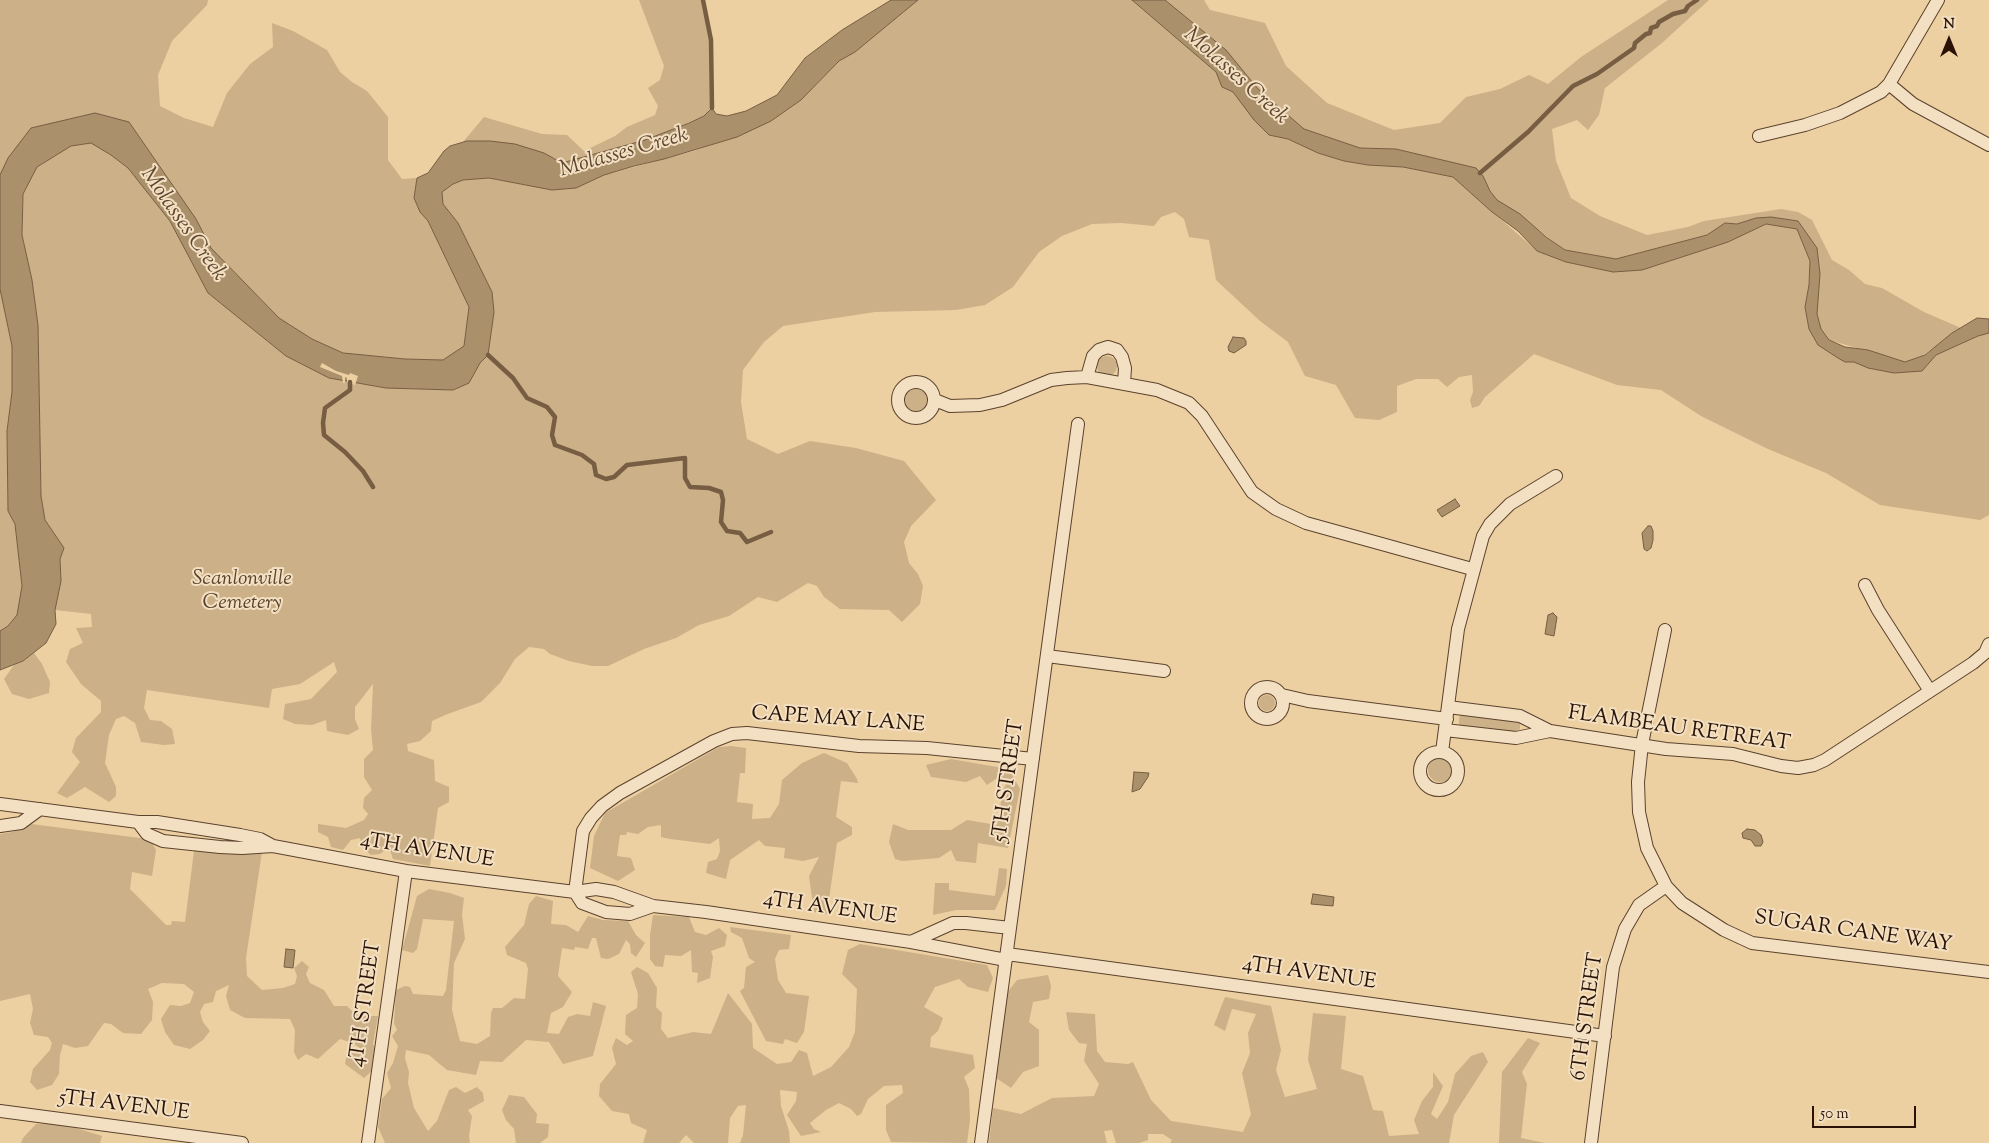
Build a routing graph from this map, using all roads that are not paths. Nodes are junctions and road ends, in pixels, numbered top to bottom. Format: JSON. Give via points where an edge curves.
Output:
{"nodes":[{"id":1,"x":1938,"y":0,"type":"edge"},
{"id":2,"x":1889,"y":84,"type":"junction"},
{"id":3,"x":1759,"y":136,"type":"dead end"},
{"id":4,"x":1989,"y":145,"type":"edge"},
{"id":5,"x":1087,"y":377,"type":"junction"},
{"id":6,"x":1124,"y":383,"type":"junction"},
{"id":7,"x":934,"y":400,"type":"dead end"},
{"id":8,"x":1078,"y":424,"type":"dead end"},
{"id":9,"x":1556,"y":476,"type":"dead end"},
{"id":10,"x":1472,"y":569,"type":"junction"},
{"id":11,"x":1865,"y":584,"type":"dead end"},
{"id":12,"x":1665,"y":630,"type":"dead end"},
{"id":13,"x":1989,"y":644,"type":"edge"},
{"id":14,"x":1047,"y":656,"type":"junction"},
{"id":15,"x":1164,"y":671,"type":"dead end"},
{"id":16,"x":1930,"y":690,"type":"junction"},
{"id":17,"x":1282,"y":695,"type":"dead end"},
{"id":18,"x":1447,"y":719,"type":"junction"},
{"id":19,"x":1550,"y":731,"type":"junction"},
{"id":20,"x":1642,"y":744,"type":"junction"},
{"id":21,"x":1442,"y":752,"type":"dead end"},
{"id":22,"x":1033,"y":759,"type":"junction"},
{"id":23,"x":0,"y":804,"type":"edge"},
{"id":24,"x":40,"y":809,"type":"junction"},
{"id":25,"x":138,"y":822,"type":"junction"},
{"id":26,"x":0,"y":826,"type":"edge"},
{"id":27,"x":187,"y":828,"type":"junction"},
{"id":28,"x":184,"y":844,"type":"junction"},
{"id":29,"x":273,"y":846,"type":"junction"},
{"id":30,"x":406,"y":871,"type":"junction"},
{"id":31,"x":1666,"y":886,"type":"junction"},
{"id":32,"x":575,"y":892,"type":"junction"},
{"id":33,"x":653,"y":906,"type":"junction"},
{"id":34,"x":1010,"y":928,"type":"junction"},
{"id":35,"x":912,"y":942,"type":"junction"},
{"id":36,"x":1006,"y":957,"type":"junction"},
{"id":37,"x":1989,"y":972,"type":"edge"},
{"id":38,"x":1605,"y":1036,"type":"junction"},
{"id":39,"x":0,"y":1111,"type":"edge"},
{"id":40,"x":242,"y":1143,"type":"edge"},
{"id":41,"x":368,"y":1143,"type":"edge"},
{"id":42,"x":981,"y":1143,"type":"edge"},
{"id":43,"x":1591,"y":1143,"type":"edge"}],
"edges":[{"from":1,"to":2,"type":"street"},
{"from":2,"to":3,"type":"street","via":[[1872,98],[1840,113]]},
{"from":2,"to":4,"type":"street","via":[[1913,104]]},
{"from":5,"to":6,"type":"street"},
{"from":5,"to":6,"type":"street","via":[[1093,356],[1108,347],[1122,356]]},
{"from":5,"to":7,"type":"street","via":[[1051,380],[1002,400],[980,405],[950,406]]},
{"from":6,"to":10,"type":"street","via":[[1157,390],[1190,403],[1252,492],[1282,513],[1306,523]]},
{"from":8,"to":14,"type":"street","name":"5TH STREET"},
{"from":9,"to":10,"type":"street","via":[[1510,504],[1490,524],[1482,536]]},
{"from":10,"to":18,"type":"street","via":[[1458,629]]},
{"from":11,"to":16,"type":"street","via":[[1878,610]]},
{"from":12,"to":20,"type":"street","name":"SUGAR CANE WAY"},
{"from":13,"to":16,"type":"street","name":"FLAMBEAU RETREAT","via":[[1973,664]]},
{"from":14,"to":15,"type":"street"},
{"from":14,"to":22,"type":"street","name":"5TH STREET"},
{"from":16,"to":20,"type":"street","name":"FLAMBEAU RETREAT","via":[[1814,765],[1798,768],[1781,766],[1733,754]]},
{"from":17,"to":18,"type":"street","name":"FLAMBEAU RETREAT"},
{"from":18,"to":19,"type":"street","via":[[1516,738]]},
{"from":18,"to":19,"type":"street","name":"FLAMBEAU RETREAT","via":[[1520,716]]},
{"from":18,"to":21,"type":"street"},
{"from":19,"to":20,"type":"street","name":"FLAMBEAU RETREAT"},
{"from":20,"to":31,"type":"street","name":"SUGAR CANE WAY","via":[[1639,812],[1647,848]]},
{"from":22,"to":32,"type":"street","name":"CAPE MAY LANE","via":[[732,734],[714,740],[602,806],[583,831]]},
{"from":22,"to":34,"type":"street","name":"5TH STREET"},
{"from":23,"to":24,"type":"street","name":"4TH AVENUE"},
{"from":24,"to":25,"type":"street","name":"4TH AVENUE"},
{"from":24,"to":26,"type":"street","via":[[21,823]]},
{"from":25,"to":27,"type":"street","name":"4TH AVENUE"},
{"from":25,"to":28,"type":"street","name":"4TH AVENUE","via":[[147,834],[157,840]]},
{"from":27,"to":28,"type":"street"},
{"from":27,"to":29,"type":"street","name":"4TH AVENUE","via":[[260,839]]},
{"from":28,"to":29,"type":"street","name":"4TH AVENUE","via":[[242,848]]},
{"from":29,"to":30,"type":"street","name":"4TH AVENUE"},
{"from":30,"to":32,"type":"street","name":"4TH AVENUE"},
{"from":30,"to":41,"type":"street","name":"4TH STREET"},
{"from":31,"to":37,"type":"street","name":"SUGAR CANE WAY","via":[[1682,903],[1724,930],[1752,943]]},
{"from":31,"to":38,"type":"street","name":"6TH STREET","via":[[1639,906],[1625,929],[1613,967]]},
{"from":32,"to":33,"type":"street","name":"4TH AVENUE","via":[[596,889],[614,892]]},
{"from":32,"to":33,"type":"street","name":"4TH AVENUE","via":[[582,903],[606,912],[630,914]]},
{"from":33,"to":35,"type":"street","name":"4TH AVENUE"},
{"from":34,"to":35,"type":"street","name":"4TH AVENUE","via":[[954,923]]},
{"from":34,"to":36,"type":"street","name":"5TH STREET"},
{"from":35,"to":36,"type":"street","name":"4TH AVENUE"},
{"from":36,"to":38,"type":"street","name":"4TH AVENUE"},
{"from":36,"to":42,"type":"street","name":"5TH STREET"},
{"from":38,"to":43,"type":"street","name":"6TH STREET"},
{"from":39,"to":40,"type":"street","name":"5TH AVENUE"}]}
